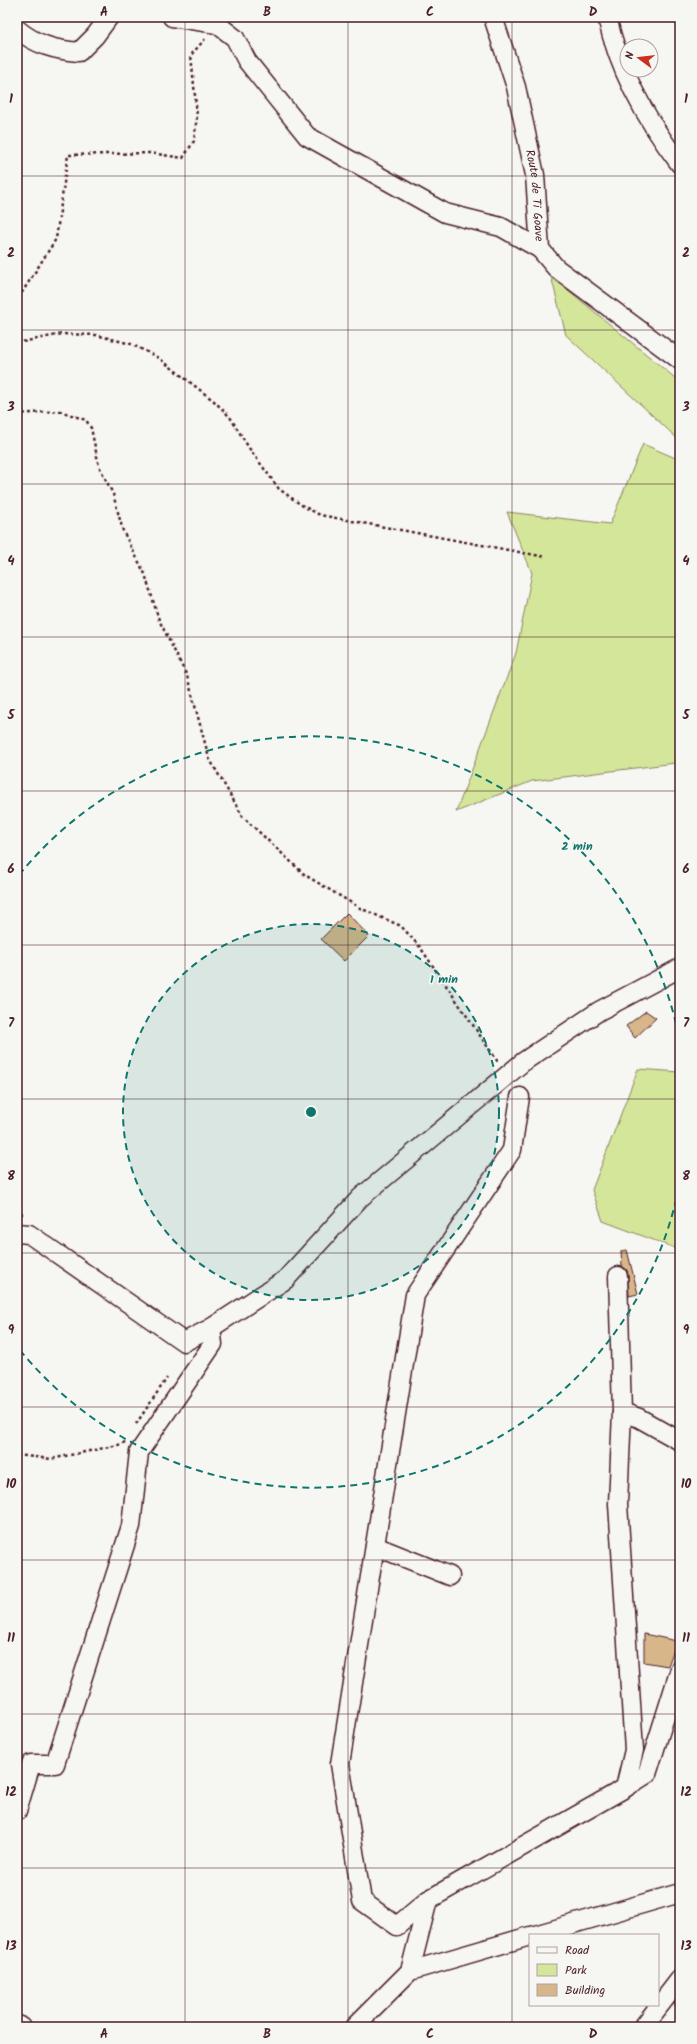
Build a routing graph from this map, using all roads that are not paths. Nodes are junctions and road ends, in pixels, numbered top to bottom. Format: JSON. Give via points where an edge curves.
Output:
{"nodes":[{"id":1,"x":109,"y":17,"type":"edge"},
{"id":2,"x":172,"y":17,"type":"edge"},
{"id":3,"x":493,"y":17,"type":"edge"},
{"id":4,"x":607,"y":17,"type":"edge"},
{"id":5,"x":17,"y":29,"type":"edge"},
{"id":6,"x":680,"y":164,"type":"edge"},
{"id":7,"x":540,"y":249,"type":"junction"},
{"id":8,"x":680,"y":360,"type":"edge"},
{"id":9,"x":680,"y":968,"type":"edge"},
{"id":10,"x":520,"y":1097,"type":"dead end"},
{"id":11,"x":17,"y":1233,"type":"edge"},
{"id":12,"x":618,"y":1276,"type":"dead end"},
{"id":13,"x":211,"y":1328,"type":"junction"},
{"id":14,"x":622,"y":1412,"type":"junction"},
{"id":15,"x":680,"y":1441,"type":"edge"},
{"id":16,"x":375,"y":1546,"type":"junction"},
{"id":17,"x":450,"y":1576,"type":"dead end"},
{"id":18,"x":680,"y":1669,"type":"edge"},
{"id":19,"x":626,"y":1788,"type":"junction"},
{"id":20,"x":17,"y":1811,"type":"edge"},
{"id":21,"x":680,"y":1893,"type":"edge"},
{"id":22,"x":428,"y":1900,"type":"junction"},
{"id":23,"x":538,"y":1934,"type":"edge"},
{"id":24,"x":529,"y":1936,"type":"edge"},
{"id":25,"x":410,"y":1971,"type":"junction"},
{"id":26,"x":680,"y":1979,"type":"edge"},
{"id":27,"x":17,"y":2025,"type":"edge"},
{"id":28,"x":22,"y":2027,"type":"edge"},
{"id":29,"x":354,"y":2027,"type":"edge"},
{"id":30,"x":643,"y":2027,"type":"edge"}],
"edges":[{"from":1,"to":5,"type":"street","via":[[96,36],[79,52],[58,50],[29,39]]},
{"from":2,"to":7,"type":"street","via":[[217,24],[235,38],[247,61],[307,136],[445,214],[501,227]]},
{"from":3,"to":7,"type":"street","name":"Route de Ti Goave","via":[[516,87],[535,175]]},
{"from":4,"to":6,"type":"street","via":[[620,63],[640,103]]},
{"from":7,"to":8,"type":"street","name":"Route de Ti Goave","via":[[556,268]]},
{"from":9,"to":13,"type":"street","via":[[600,1011],[523,1062],[360,1198],[285,1280]]},
{"from":10,"to":16,"type":"street","via":[[512,1150],[415,1296]]},
{"from":11,"to":13,"type":"street","via":[[29,1234],[184,1342]]},
{"from":12,"to":14,"type":"street"},
{"from":13,"to":20,"type":"street","via":[[212,1344],[139,1452],[131,1526],[55,1764],[30,1764]]},
{"from":14,"to":15,"type":"street","via":[[639,1418]]},
{"from":14,"to":19,"type":"street","via":[[618,1504],[634,1750]]},
{"from":16,"to":17,"type":"street"},
{"from":16,"to":22,"type":"street","via":[[340,1764],[362,1901],[397,1926]]},
{"from":18,"to":19,"type":"street","via":[[647,1774]]},
{"from":19,"to":22,"type":"street"},
{"from":21,"to":23,"type":"street"},
{"from":22,"to":25,"type":"street"},
{"from":24,"to":25,"type":"street"},
{"from":25,"to":29,"type":"street"},
{"from":26,"to":30,"type":"street"},
{"from":27,"to":28,"type":"street"}]}
